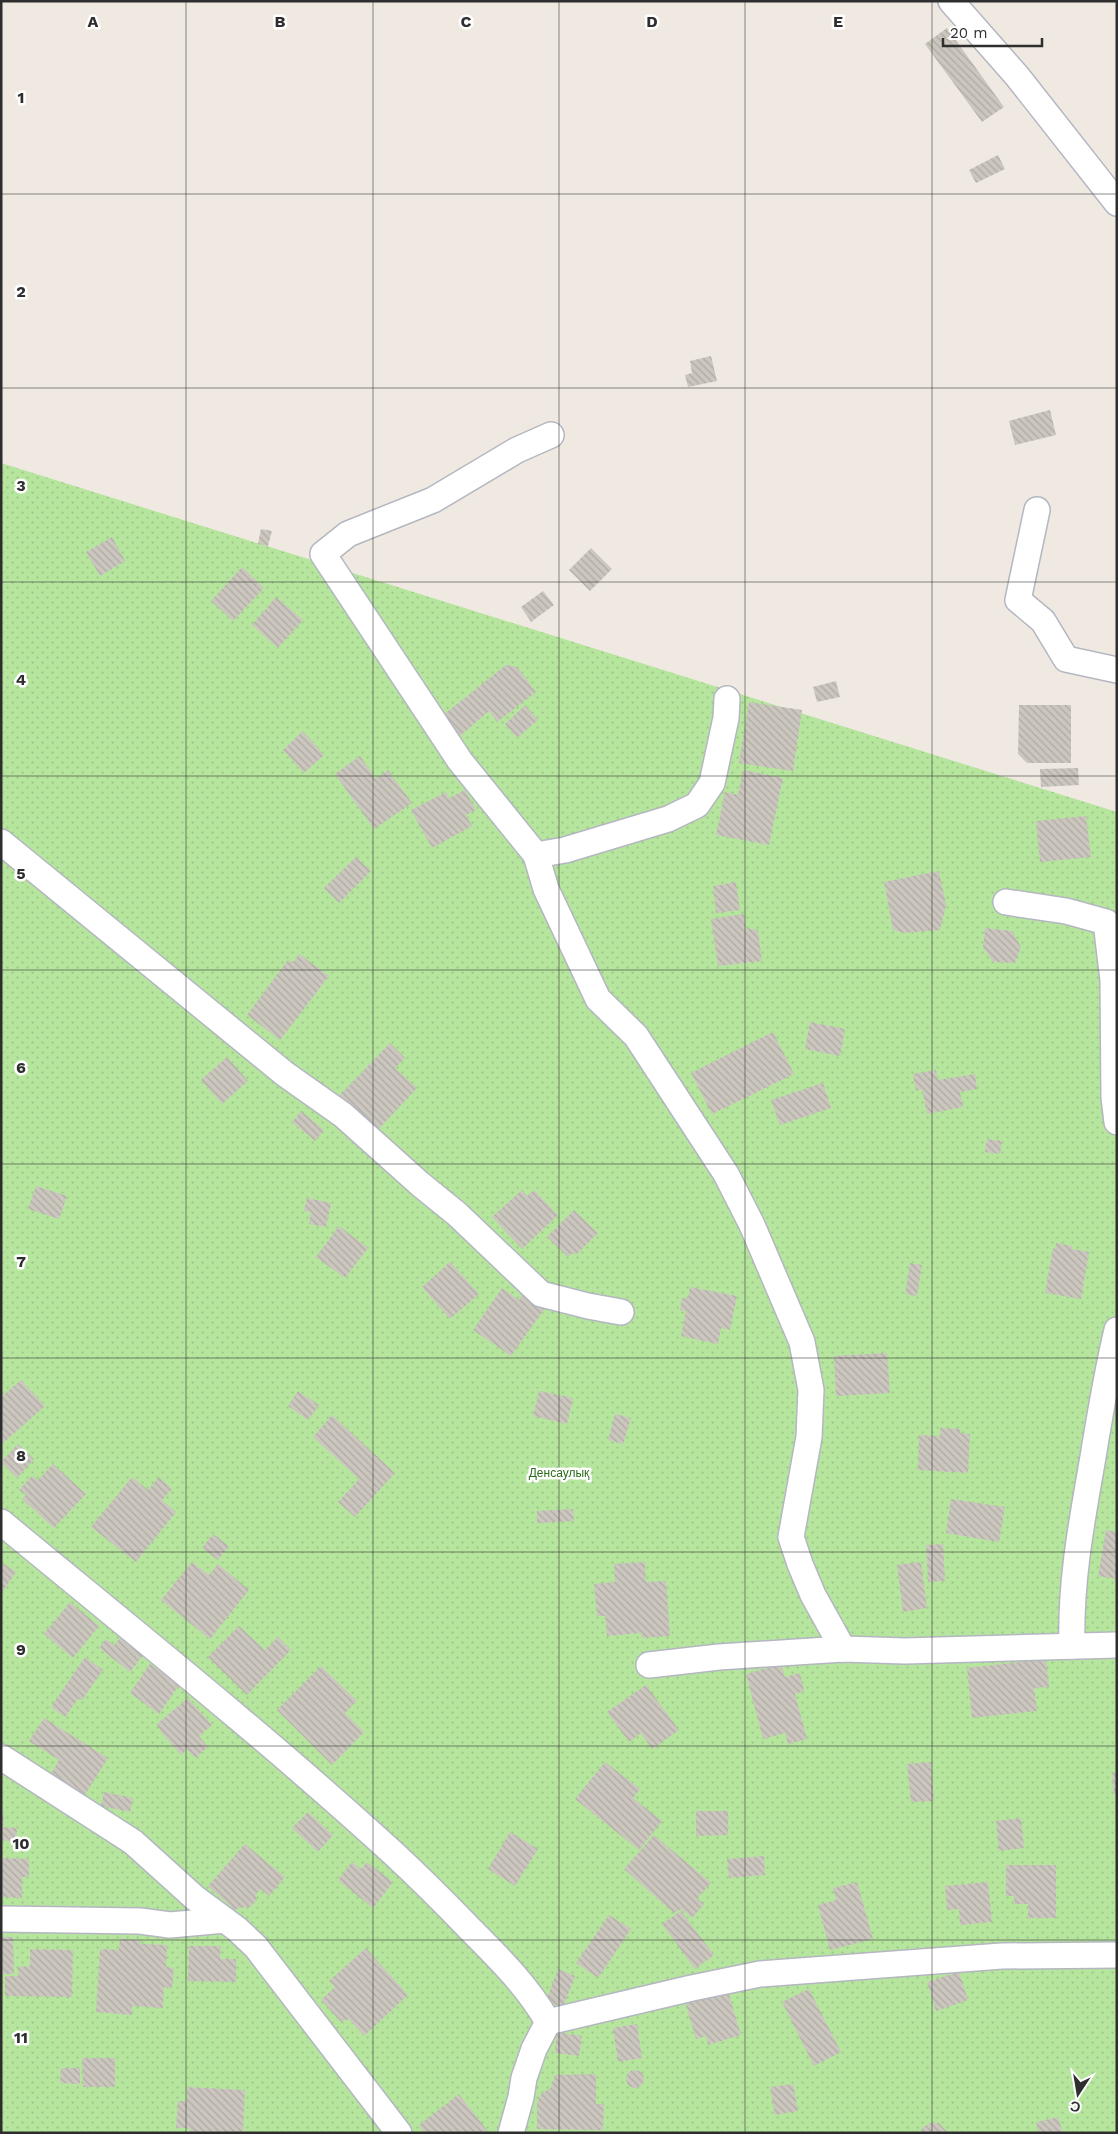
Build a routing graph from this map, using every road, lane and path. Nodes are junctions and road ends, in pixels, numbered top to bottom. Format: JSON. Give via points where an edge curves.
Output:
{"nodes":[{"id":1,"x":951,"y":1,"type":"edge"},
{"id":2,"x":1117,"y":203,"type":"edge"},
{"id":3,"x":551,"y":435,"type":"dead end"},
{"id":4,"x":1037,"y":510,"type":"dead end"},
{"id":5,"x":1117,"y":670,"type":"edge"},
{"id":6,"x":727,"y":699,"type":"dead end"},
{"id":7,"x":1,"y":842,"type":"edge"},
{"id":8,"x":536,"y":855,"type":"junction"},
{"id":9,"x":1006,"y":902,"type":"dead end"},
{"id":10,"x":1117,"y":1122,"type":"edge"},
{"id":11,"x":621,"y":1312,"type":"dead end"},
{"id":12,"x":1117,"y":1330,"type":"edge"},
{"id":13,"x":1,"y":1522,"type":"edge"},
{"id":14,"x":1117,"y":1645,"type":"edge"},
{"id":15,"x":1072,"y":1646,"type":"junction"},
{"id":16,"x":843,"y":1649,"type":"junction"},
{"id":17,"x":649,"y":1665,"type":"dead end"},
{"id":18,"x":1,"y":1757,"type":"edge"},
{"id":19,"x":1,"y":1920,"type":"edge"},
{"id":20,"x":225,"y":1920,"type":"junction"},
{"id":21,"x":1117,"y":1954,"type":"edge"},
{"id":22,"x":548,"y":2022,"type":"junction"},
{"id":23,"x":399,"y":2133,"type":"edge"},
{"id":24,"x":511,"y":2133,"type":"edge"}],
"edges":[{"from":1,"to":2,"type":"street","via":[[1017,76]]},
{"from":3,"to":8,"type":"street","via":[[517,450],[433,500],[348,534],[323,554],[460,761]]},
{"from":4,"to":5,"type":"street","via":[[1018,600],[1043,621],[1066,659]]},
{"from":6,"to":8,"type":"street","via":[[720,755],[712,783],[697,804],[668,819],[566,850]]},
{"from":7,"to":11,"type":"street","via":[[285,1074],[343,1116],[542,1294]]},
{"from":8,"to":16,"type":"street","via":[[546,889],[598,999],[636,1036],[726,1174],[752,1225],[802,1342],[811,1390],[809,1437],[792,1537],[813,1595]]},
{"from":9,"to":10,"type":"street","via":[[1066,911],[1106,922],[1113,980]]},
{"from":12,"to":15,"type":"street","via":[[1106,1374],[1079,1534],[1074,1572]]},
{"from":13,"to":22,"type":"street","via":[[304,1772],[357,1820],[505,1964],[536,2001]]},
{"from":14,"to":15,"type":"street"},
{"from":15,"to":16,"type":"street","via":[[905,1651]]},
{"from":16,"to":17,"type":"street"},
{"from":18,"to":20,"type":"street","via":[[133,1842],[195,1898]]},
{"from":19,"to":20,"type":"street","via":[[140,1921],[170,1925]]},
{"from":20,"to":23,"type":"street","via":[[256,1947]]},
{"from":21,"to":22,"type":"street","via":[[1002,1956],[760,1974]]},
{"from":22,"to":24,"type":"street","via":[[524,2078]]}]}
